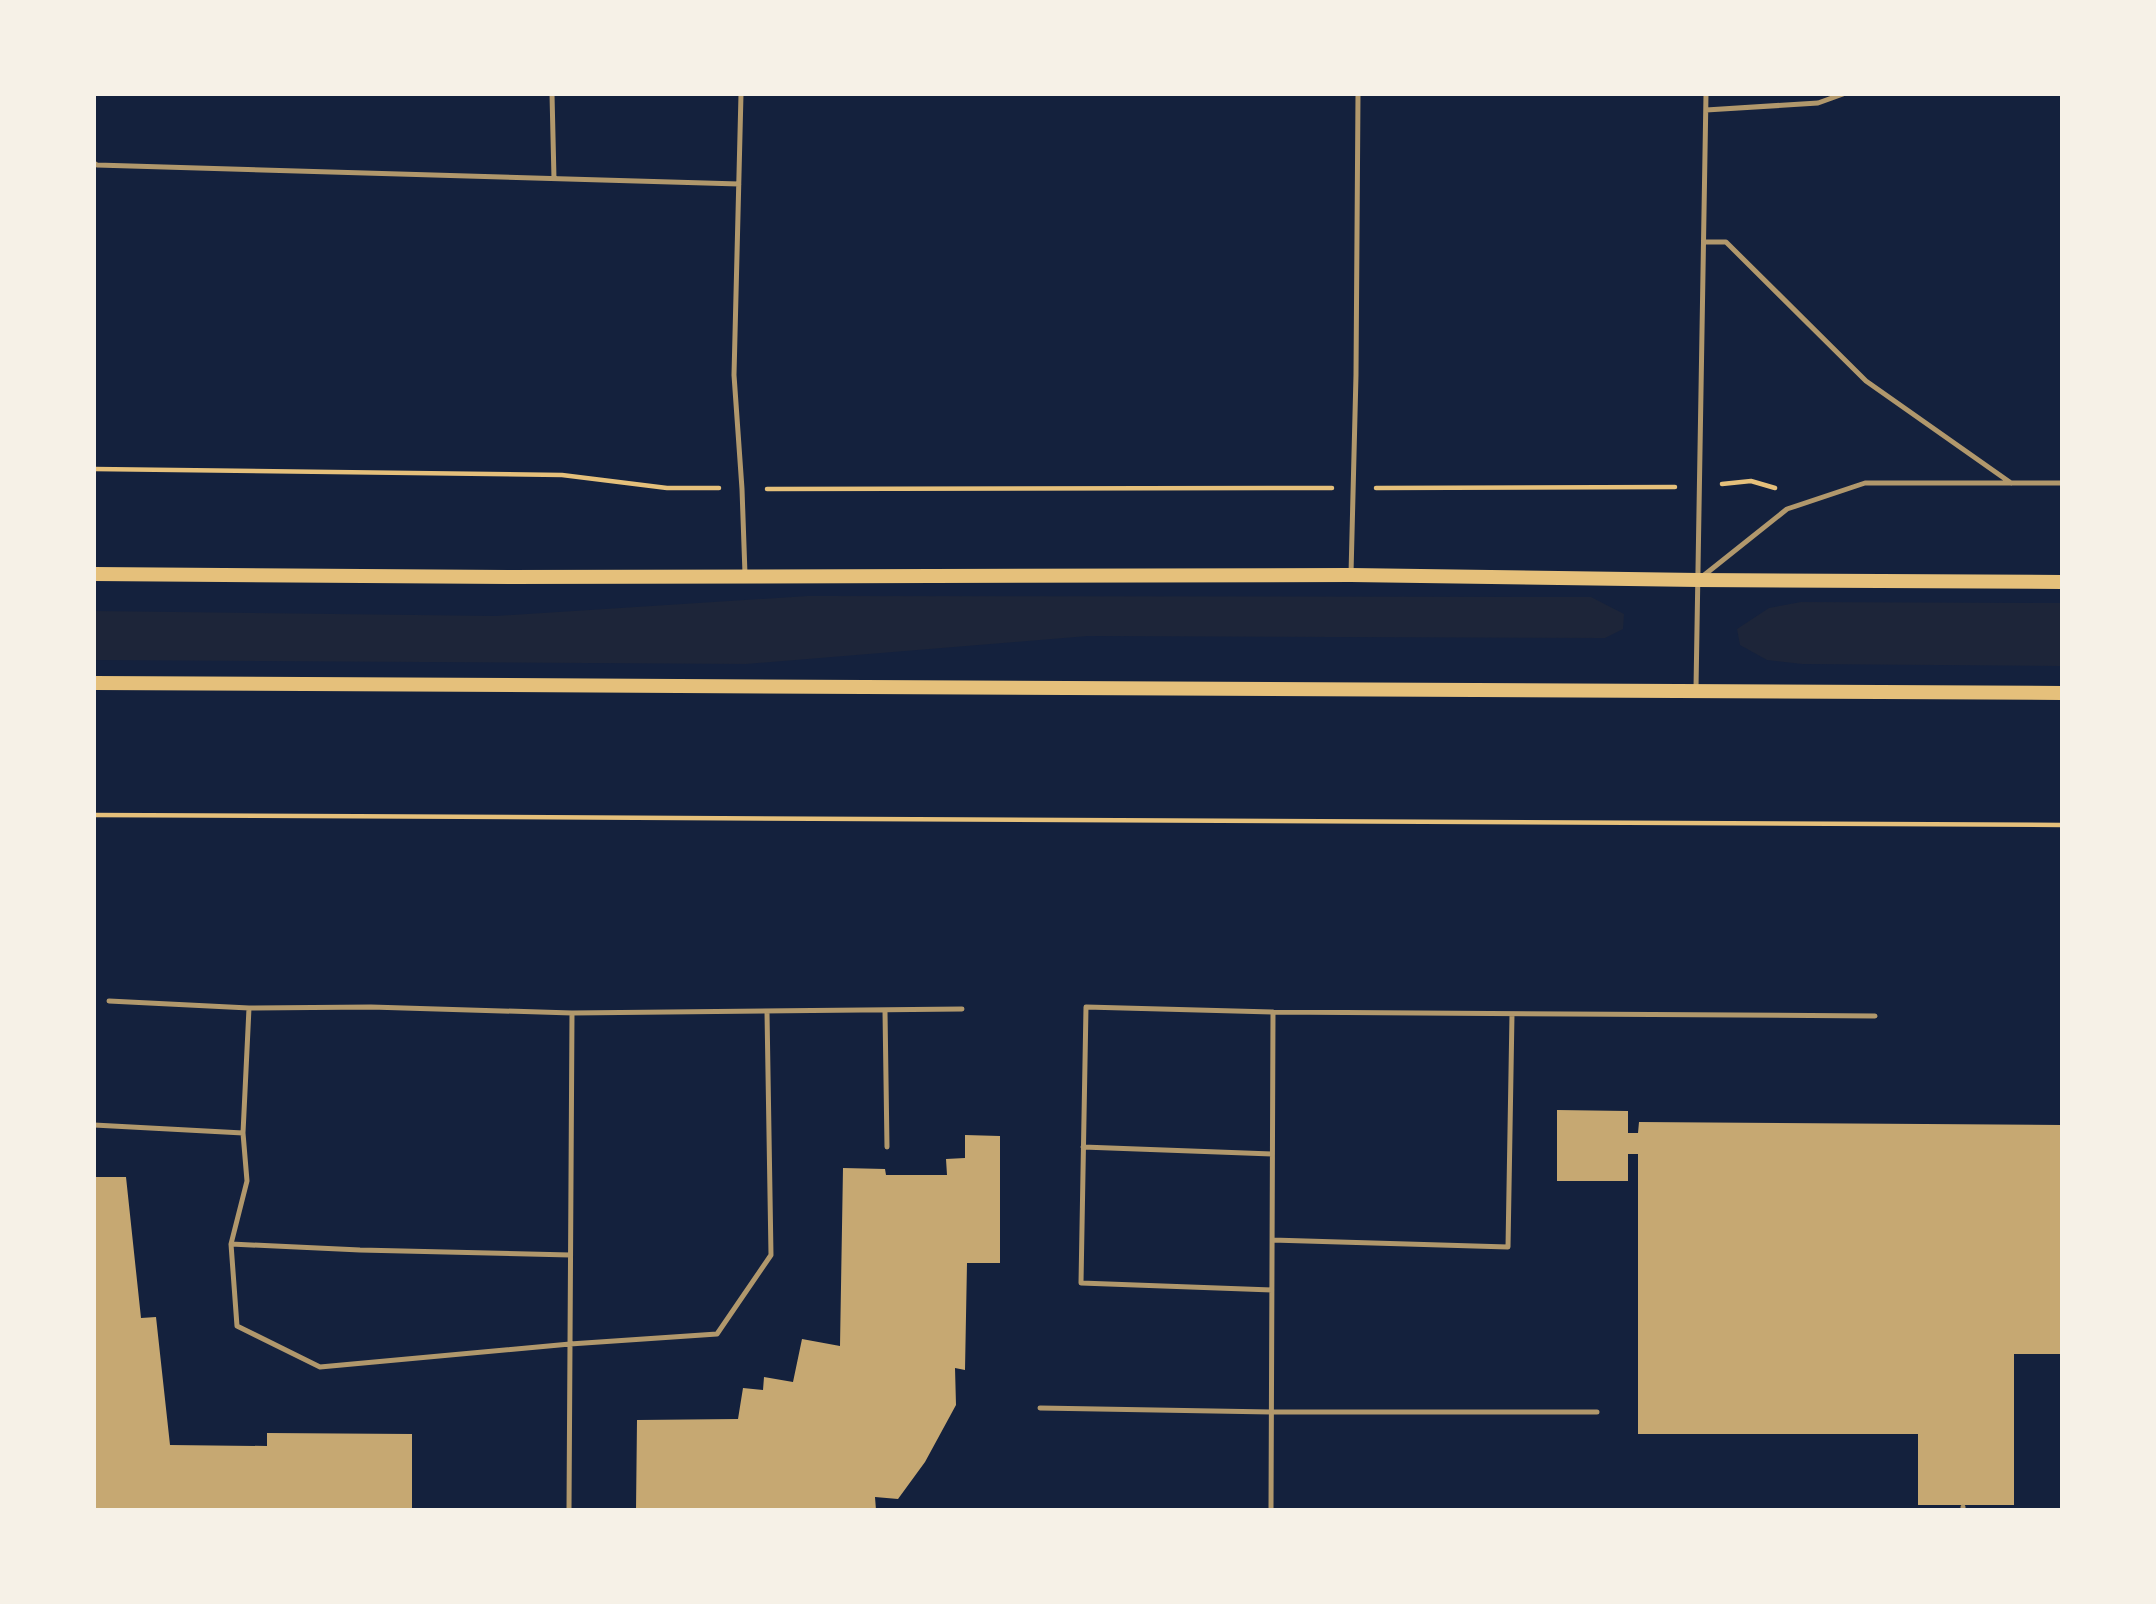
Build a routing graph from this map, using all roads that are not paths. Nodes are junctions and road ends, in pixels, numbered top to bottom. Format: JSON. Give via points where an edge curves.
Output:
{"nodes":[{"id":1,"x":552,"y":94,"type":"edge"},
{"id":2,"x":741,"y":94,"type":"edge"},
{"id":3,"x":1358,"y":94,"type":"edge"},
{"id":4,"x":1706,"y":94,"type":"edge"},
{"id":5,"x":1843,"y":94,"type":"edge"},
{"id":6,"x":1706,"y":110,"type":"junction"},
{"id":7,"x":94,"y":163,"type":"edge"},
{"id":8,"x":554,"y":179,"type":"junction"},
{"id":9,"x":738,"y":184,"type":"junction"},
{"id":10,"x":1704,"y":242,"type":"junction"},
{"id":11,"x":2011,"y":483,"type":"junction"},
{"id":12,"x":2062,"y":483,"type":"edge"},
{"id":13,"x":94,"y":574,"type":"edge"},
{"id":14,"x":1350,"y":575,"type":"junction"},
{"id":15,"x":745,"y":577,"type":"junction"},
{"id":16,"x":1698,"y":580,"type":"junction"},
{"id":17,"x":2062,"y":582,"type":"edge"},
{"id":18,"x":94,"y":683,"type":"edge"},
{"id":19,"x":1696,"y":691,"type":"junction"},
{"id":20,"x":2062,"y":693,"type":"edge"},
{"id":21,"x":108,"y":1001,"type":"dead end"},
{"id":22,"x":248,"y":1008,"type":"junction"},
{"id":23,"x":962,"y":1009,"type":"dead end"},
{"id":24,"x":885,"y":1011,"type":"junction"},
{"id":25,"x":766,"y":1012,"type":"junction"},
{"id":26,"x":1273,"y":1012,"type":"junction"},
{"id":27,"x":572,"y":1013,"type":"junction"},
{"id":28,"x":1512,"y":1014,"type":"junction"},
{"id":29,"x":1875,"y":1016,"type":"dead end"},
{"id":30,"x":94,"y":1125,"type":"edge"},
{"id":31,"x":243,"y":1133,"type":"junction"},
{"id":32,"x":887,"y":1147,"type":"dead end"},
{"id":33,"x":1083,"y":1147,"type":"junction"},
{"id":34,"x":1272,"y":1154,"type":"junction"},
{"id":35,"x":1272,"y":1240,"type":"junction"},
{"id":36,"x":231,"y":1244,"type":"junction"},
{"id":37,"x":570,"y":1255,"type":"junction"},
{"id":38,"x":1272,"y":1290,"type":"junction"},
{"id":39,"x":570,"y":1344,"type":"junction"},
{"id":40,"x":1040,"y":1408,"type":"dead end"},
{"id":41,"x":1271,"y":1412,"type":"junction"},
{"id":42,"x":1597,"y":1412,"type":"dead end"},
{"id":43,"x":569,"y":1510,"type":"edge"},
{"id":44,"x":1271,"y":1510,"type":"edge"}],
"edges":[{"from":1,"to":8,"type":"lane"},
{"from":2,"to":9,"type":"lane"},
{"from":3,"to":14,"type":"lane"},
{"from":4,"to":6,"type":"lane"},
{"from":5,"to":6,"type":"lane","via":[[1818,103]]},
{"from":6,"to":10,"type":"lane"},
{"from":7,"to":8,"type":"lane"},
{"from":8,"to":9,"type":"lane"},
{"from":9,"to":15,"type":"lane","via":[[734,375]]},
{"from":10,"to":11,"type":"lane","via":[[1726,243],[1866,381]]},
{"from":10,"to":16,"type":"lane"},
{"from":11,"to":12,"type":"lane"},
{"from":11,"to":16,"type":"lane","via":[[1865,483],[1852,487],[1787,509]]},
{"from":13,"to":15,"type":"main road"},
{"from":14,"to":15,"type":"main road"},
{"from":14,"to":16,"type":"main road"},
{"from":16,"to":17,"type":"main road"},
{"from":16,"to":19,"type":"lane"},
{"from":18,"to":19,"type":"main road"},
{"from":19,"to":20,"type":"main road"},
{"from":21,"to":22,"type":"lane"},
{"from":22,"to":27,"type":"lane"},
{"from":22,"to":31,"type":"lane"},
{"from":23,"to":24,"type":"lane"},
{"from":24,"to":25,"type":"lane"},
{"from":24,"to":32,"type":"lane"},
{"from":25,"to":27,"type":"lane"},
{"from":25,"to":39,"type":"lane","via":[[771,1255],[717,1334]]},
{"from":26,"to":28,"type":"lane"},
{"from":26,"to":33,"type":"lane","via":[[1086,1007]]},
{"from":26,"to":34,"type":"lane"},
{"from":27,"to":37,"type":"lane"},
{"from":28,"to":29,"type":"lane"},
{"from":28,"to":35,"type":"lane","via":[[1508,1247]]},
{"from":30,"to":31,"type":"lane"},
{"from":31,"to":36,"type":"lane","via":[[247,1181]]},
{"from":33,"to":34,"type":"lane"},
{"from":33,"to":38,"type":"lane","via":[[1082,1283]]},
{"from":34,"to":35,"type":"lane"},
{"from":35,"to":38,"type":"lane"},
{"from":36,"to":37,"type":"lane"},
{"from":36,"to":39,"type":"lane","via":[[237,1325],[320,1367]]},
{"from":37,"to":39,"type":"lane"},
{"from":38,"to":41,"type":"lane"},
{"from":39,"to":43,"type":"lane"},
{"from":40,"to":41,"type":"lane"},
{"from":41,"to":42,"type":"lane"},
{"from":41,"to":44,"type":"lane"}]}
